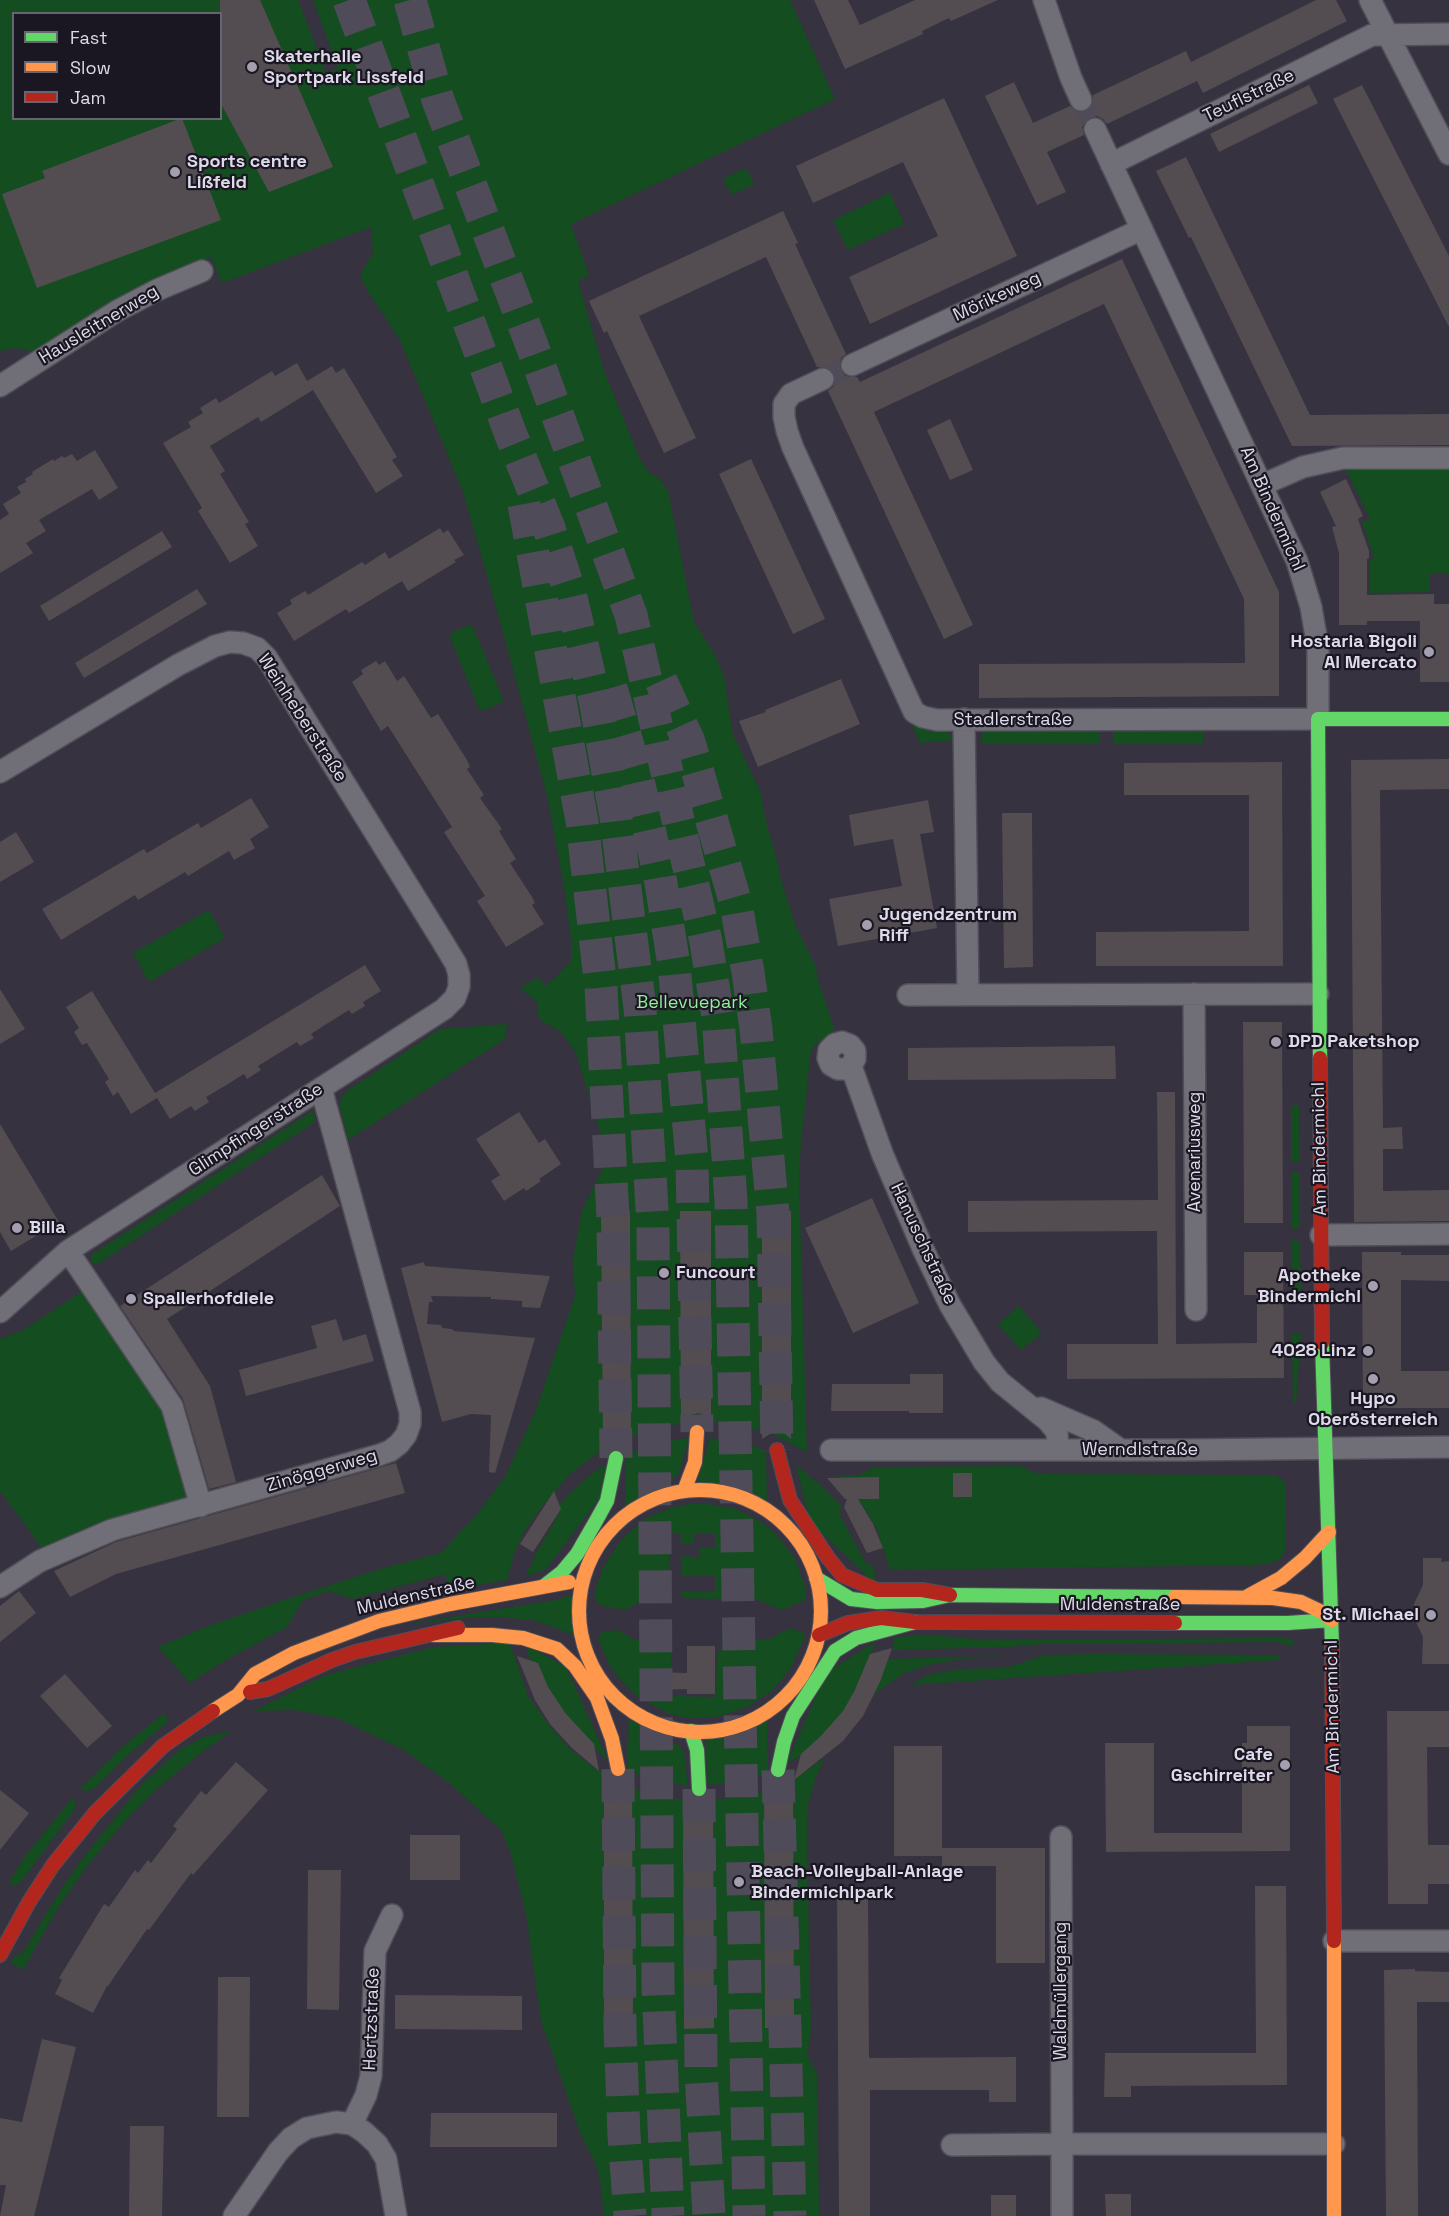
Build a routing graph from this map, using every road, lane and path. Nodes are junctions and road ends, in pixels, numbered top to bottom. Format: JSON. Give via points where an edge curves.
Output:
{"nodes":[{"id":1,"x":1044,"y":0,"type":"edge"},
{"id":2,"x":1370,"y":0,"type":"edge"},
{"id":3,"x":1388,"y":34,"type":"junction"},
{"id":4,"x":1449,"y":34,"type":"edge"},
{"id":5,"x":1081,"y":100,"type":"tunnel mouth"},
{"id":6,"x":1095,"y":129,"type":"tunnel mouth"},
{"id":7,"x":1449,"y":154,"type":"edge"},
{"id":8,"x":1111,"y":164,"type":"junction"},
{"id":9,"x":1142,"y":229,"type":"junction"},
{"id":10,"x":202,"y":271,"type":"dead end"},
{"id":11,"x":852,"y":365,"type":"tunnel mouth"},
{"id":12,"x":823,"y":379,"type":"tunnel mouth"},
{"id":13,"x":0,"y":386,"type":"edge"},
{"id":14,"x":1449,"y":458,"type":"edge"},
{"id":15,"x":1262,"y":485,"type":"junction"},
{"id":16,"x":964,"y":719,"type":"junction"},
{"id":17,"x":1318,"y":719,"type":"junction"},
{"id":18,"x":1449,"y":719,"type":"edge"},
{"id":19,"x":0,"y":772,"type":"edge"},
{"id":20,"x":1194,"y":994,"type":"junction"},
{"id":21,"x":1318,"y":994,"type":"junction"},
{"id":22,"x":908,"y":995,"type":"dead end"},
{"id":23,"x":968,"y":995,"type":"junction"},
{"id":24,"x":444,"y":1009,"type":"joint"},
{"id":25,"x":851,"y":1066,"type":"dead end"},
{"id":26,"x":321,"y":1088,"type":"junction"},
{"id":27,"x":1449,"y":1234,"type":"edge"},
{"id":28,"x":1321,"y":1235,"type":"junction"},
{"id":29,"x":68,"y":1251,"type":"junction"},
{"id":30,"x":2,"y":1306,"type":"edge"},
{"id":31,"x":1196,"y":1310,"type":"dead end"},
{"id":32,"x":1026,"y":1402,"type":"junction"},
{"id":33,"x":697,"y":1432,"type":"tunnel mouth"},
{"id":34,"x":1449,"y":1447,"type":"edge"},
{"id":35,"x":1327,"y":1448,"type":"junction"},
{"id":36,"x":831,"y":1450,"type":"dead end"},
{"id":37,"x":1058,"y":1450,"type":"junction"},
{"id":38,"x":1121,"y":1450,"type":"junction"},
{"id":39,"x":684,"y":1491,"type":"junction"},
{"id":40,"x":201,"y":1506,"type":"junction"},
{"id":41,"x":774,"y":1516,"type":"junction"},
{"id":42,"x":621,"y":1520,"type":"junction"},
{"id":43,"x":1329,"y":1532,"type":"junction"},
{"id":44,"x":816,"y":1578,"type":"junction"},
{"id":45,"x":583,"y":1580,"type":"junction"},
{"id":46,"x":544,"y":1586,"type":"junction"},
{"id":47,"x":0,"y":1587,"type":"edge"},
{"id":48,"x":950,"y":1595,"type":"junction"},
{"id":49,"x":1245,"y":1597,"type":"junction"},
{"id":50,"x":1332,"y":1620,"type":"junction"},
{"id":51,"x":915,"y":1622,"type":"junction"},
{"id":52,"x":536,"y":1627,"type":"dead end"},
{"id":53,"x":434,"y":1635,"type":"junction"},
{"id":54,"x":564,"y":1635,"type":"dead end"},
{"id":55,"x":819,"y":1635,"type":"junction"},
{"id":56,"x":584,"y":1645,"type":"junction"},
{"id":57,"x":609,"y":1691,"type":"junction"},
{"id":58,"x":238,"y":1695,"type":"junction"},
{"id":59,"x":773,"y":1707,"type":"junction"},
{"id":60,"x":691,"y":1731,"type":"junction"},
{"id":61,"x":699,"y":1789,"type":"tunnel mouth"},
{"id":62,"x":1061,"y":1837,"type":"dead end"},
{"id":63,"x":392,"y":1915,"type":"dead end"},
{"id":64,"x":1334,"y":1941,"type":"junction"},
{"id":65,"x":1449,"y":1941,"type":"edge"},
{"id":66,"x":0,"y":1955,"type":"edge"},
{"id":67,"x":352,"y":2124,"type":"junction"},
{"id":68,"x":1062,"y":2144,"type":"junction"},
{"id":69,"x":1334,"y":2144,"type":"junction"},
{"id":70,"x":952,"y":2145,"type":"dead end"},
{"id":71,"x":234,"y":2216,"type":"edge"},
{"id":72,"x":396,"y":2216,"type":"edge"},
{"id":73,"x":1062,"y":2216,"type":"edge"},
{"id":74,"x":1334,"y":2216,"type":"edge"}],
"edges":[{"from":1,"to":5,"type":"street"},
{"from":2,"to":3,"type":"street"},
{"from":3,"to":4,"type":"street","name":"Teuflstraße"},
{"from":3,"to":7,"type":"street"},
{"from":3,"to":8,"type":"street","name":"Teuflstraße","via":[[1372,35]]},
{"from":6,"to":8,"type":"street","name":"Am Bindermichl"},
{"from":8,"to":9,"type":"street","name":"Am Bindermichl"},
{"from":9,"to":11,"type":"street","name":"Mörikeweg"},
{"from":9,"to":15,"type":"street","name":"Am Bindermichl"},
{"from":10,"to":13,"type":"street","name":"Hausleitnerweg","via":[[117,311]]},
{"from":12,"to":16,"type":"street","name":"Stadlerstraße","via":[[791,394],[784,404],[793,448],[914,712],[937,720]]},
{"from":14,"to":15,"type":"street","via":[[1344,458],[1303,467]]},
{"from":15,"to":17,"type":"street","name":"Am Bindermichl","via":[[1297,561],[1311,607],[1318,648]]},
{"from":16,"to":17,"type":"street","name":"Stadlerstraße"},
{"from":16,"to":23,"type":"street"},
{"from":17,"to":18,"type":"main road","name":"Stadlerstraße"},
{"from":17,"to":21,"type":"main road","name":"Am Bindermichl"},
{"from":19,"to":24,"type":"street","name":"Weinheberstraße","via":[[215,646],[243,642],[257,648],[267,658],[456,964],[459,987]]},
{"from":20,"to":21,"type":"street"},
{"from":20,"to":23,"type":"street"},
{"from":20,"to":31,"type":"street","name":"Avenariusweg"},
{"from":21,"to":28,"type":"main road","name":"Am Bindermichl"},
{"from":22,"to":23,"type":"street"},
{"from":24,"to":26,"type":"street","name":"Glimpfingerstraße"},
{"from":25,"to":32,"type":"street","name":"Hanuschstraße","via":[[900,1197],[950,1305],[984,1362],[1000,1382]]},
{"from":26,"to":29,"type":"street","name":"Glimpfingerstraße"},
{"from":26,"to":40,"type":"street","name":"Zinöggerweg","via":[[410,1412],[410,1424],[406,1435],[390,1451]]},
{"from":27,"to":28,"type":"street"},
{"from":28,"to":35,"type":"main road","name":"Am Bindermichl"},
{"from":29,"to":30,"type":"street","name":"Glimpfingerstraße"},
{"from":29,"to":40,"type":"street","via":[[172,1407]]},
{"from":32,"to":37,"type":"street","name":"Hanuschstraße","via":[[1058,1432]]},
{"from":32,"to":38,"type":"street","name":"Hanuschstraße","via":[[1094,1431]]},
{"from":33,"to":39,"type":"main road","via":[[695,1462]]},
{"from":34,"to":35,"type":"street","name":"Werndlstraße"},
{"from":35,"to":38,"type":"street","name":"Werndlstraße"},
{"from":35,"to":43,"type":"main road","name":"Am Bindermichl"},
{"from":36,"to":37,"type":"street","name":"Werndlstraße"},
{"from":37,"to":38,"type":"street","name":"Werndlstraße"},
{"from":39,"to":41,"type":"main road","via":[[732,1495]]},
{"from":39,"to":42,"type":"main road","via":[[651,1501]]},
{"from":40,"to":47,"type":"street","name":"Zinöggerweg","via":[[112,1530],[59,1551]]},
{"from":41,"to":44,"type":"main road","via":[[796,1537]]},
{"from":41,"to":48,"type":"main road","via":[[772,1489],[777,1450],[790,1500],[842,1575],[877,1590],[922,1590]]},
{"from":42,"to":45,"type":"main road","via":[[594,1553]]},
{"from":42,"to":46,"type":"main road","via":[[621,1480],[616,1458],[607,1500],[597,1521],[577,1554]]},
{"from":43,"to":49,"type":"main road","name":"Muldenstraße","via":[[1281,1578]]},
{"from":43,"to":50,"type":"main road","name":"Am Bindermichl"},
{"from":44,"to":48,"type":"main road","name":"Muldenstraße","via":[[840,1594],[864,1600],[923,1601]]},
{"from":44,"to":55,"type":"main road"},
{"from":45,"to":46,"type":"main road","name":"Muldenstraße"},
{"from":45,"to":56,"type":"main road","via":[[579,1612]]},
{"from":46,"to":58,"type":"main road","name":"Muldenstraße","via":[[402,1614],[358,1627],[272,1664],[255,1674]]},
{"from":48,"to":49,"type":"main road","name":"Muldenstraße"},
{"from":49,"to":50,"type":"main road","name":"Muldenstraße","via":[[1301,1602]]},
{"from":50,"to":51,"type":"main road","name":"Muldenstraße"},
{"from":50,"to":64,"type":"main road","name":"Am Bindermichl"},
{"from":51,"to":55,"type":"main road","name":"Muldenstraße","via":[[861,1619]]},
{"from":51,"to":59,"type":"main road","via":[[856,1638],[835,1651],[793,1716],[778,1770]]},
{"from":52,"to":53,"type":"main road","name":"Muldenstraße","via":[[467,1624]]},
{"from":53,"to":57,"type":"main road","via":[[523,1638],[557,1649],[575,1666],[597,1698],[618,1769],[621,1721]]},
{"from":53,"to":58,"type":"main road","name":"Muldenstraße","via":[[355,1652],[268,1689]]},
{"from":54,"to":56,"type":"main road"},
{"from":55,"to":59,"type":"main road","via":[[807,1668]]},
{"from":56,"to":57,"type":"main road"},
{"from":57,"to":60,"type":"main road","via":[[647,1719]]},
{"from":58,"to":66,"type":"main road","name":"Muldenstraße","via":[[163,1746],[95,1813],[53,1865]]},
{"from":59,"to":60,"type":"main road","via":[[759,1717],[726,1729]]},
{"from":60,"to":61,"type":"main road","via":[[697,1750]]},
{"from":62,"to":68,"type":"street","name":"Waldmüllergang"},
{"from":63,"to":67,"type":"street","name":"Hertzstraße","via":[[375,1951],[370,2076]]},
{"from":64,"to":65,"type":"street"},
{"from":64,"to":69,"type":"main road","name":"Am Bindermichl"},
{"from":67,"to":71,"type":"street","via":[[319,2124],[291,2138]]},
{"from":67,"to":72,"type":"street","via":[[377,2144],[386,2159]]},
{"from":68,"to":69,"type":"street"},
{"from":68,"to":70,"type":"street"},
{"from":68,"to":73,"type":"street","name":"Waldmüllergang"},
{"from":69,"to":74,"type":"main road","name":"Am Bindermichl"}]}
